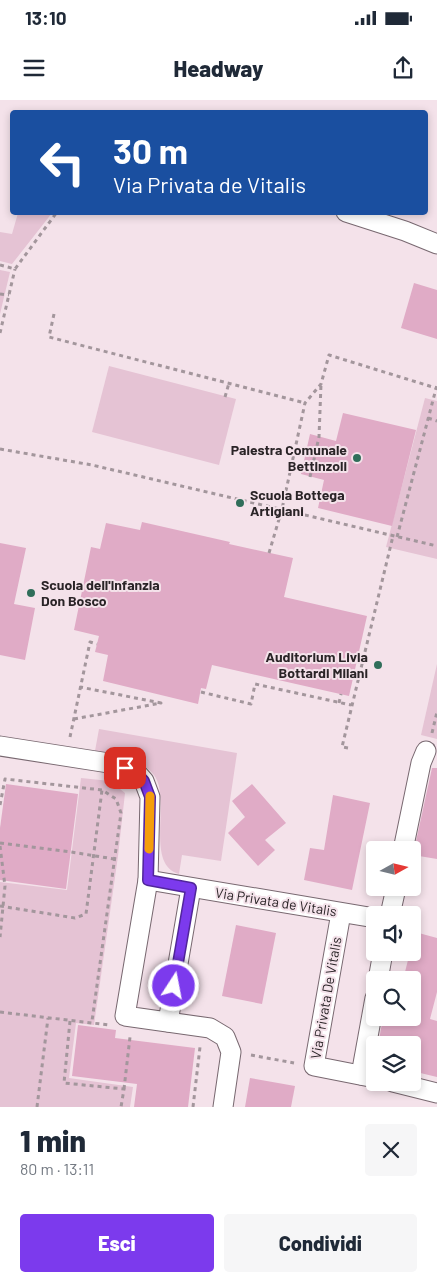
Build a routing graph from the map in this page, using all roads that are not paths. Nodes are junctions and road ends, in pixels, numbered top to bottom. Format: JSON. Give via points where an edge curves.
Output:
{"nodes":[{"id":1,"x":355,"y":215,"type":"edge"},
{"id":2,"x":437,"y":244,"type":"edge"},
{"id":3,"x":6,"y":747,"type":"edge"},
{"id":4,"x":426,"y":751,"type":"dead end"},
{"id":5,"x":405,"y":841,"type":"edge"},
{"id":6,"x":148,"y":880,"type":"junction"},
{"id":7,"x":191,"y":888,"type":"junction"},
{"id":8,"x":341,"y":913,"type":"junction"},
{"id":9,"x":366,"y":917,"type":"edge"},
{"id":10,"x":168,"y":1022,"type":"junction"},
{"id":11,"x":366,"y":1077,"type":"edge"},
{"id":12,"x":421,"y":1089,"type":"edge"},
{"id":13,"x":437,"y":1093,"type":"edge"},
{"id":14,"x":223,"y":1107,"type":"edge"}],
"edges":[{"from":1,"to":2,"type":"street"},
{"from":3,"to":6,"type":"street","via":[[115,764],[136,772],[144,781],[150,797]]},
{"from":4,"to":5,"type":"street"},
{"from":6,"to":7,"type":"street","name":"Via Privata de Vitalis"},
{"from":6,"to":10,"type":"street","via":[[124,1016]]},
{"from":7,"to":8,"type":"street","name":"Via Privata de Vitalis"},
{"from":7,"to":10,"type":"street"},
{"from":8,"to":9,"type":"street","name":"Via Privata de Vitalis"},
{"from":8,"to":11,"type":"street","name":"Via Privata De Vitalis","via":[[314,1066]]},
{"from":10,"to":14,"type":"street","via":[[210,1028],[225,1037],[231,1052]]},
{"from":12,"to":13,"type":"street"}]}
